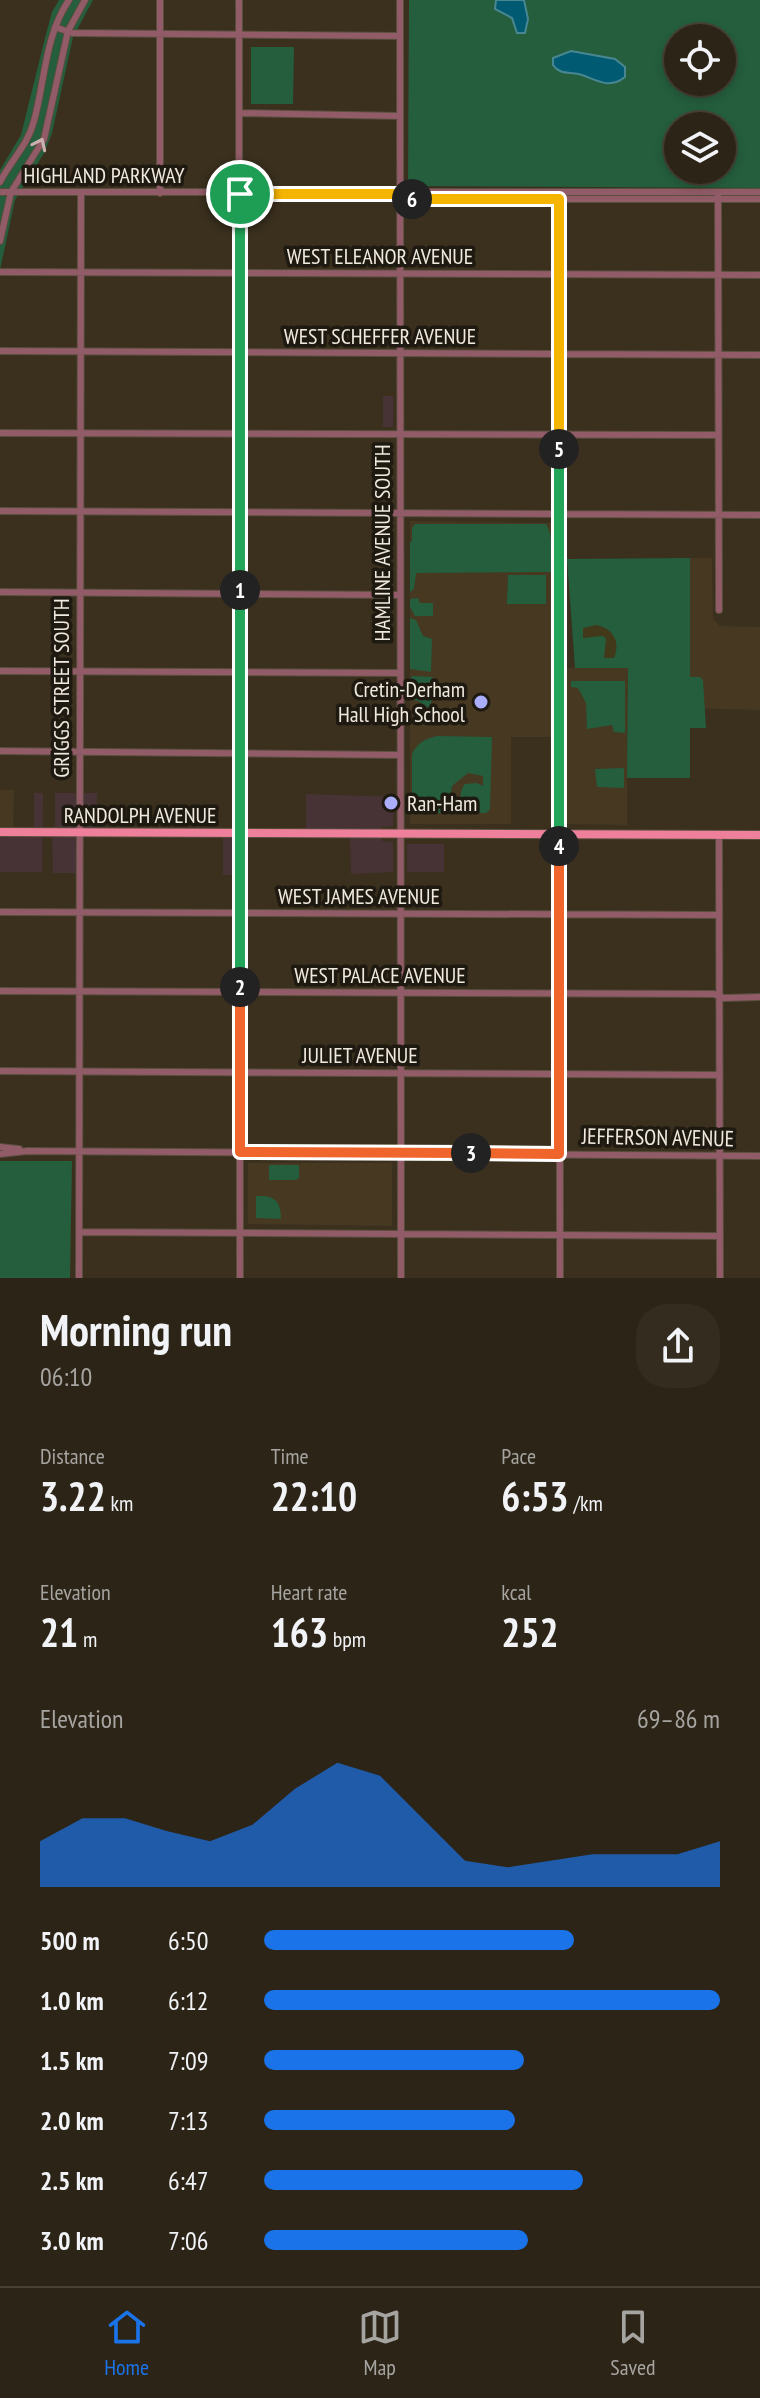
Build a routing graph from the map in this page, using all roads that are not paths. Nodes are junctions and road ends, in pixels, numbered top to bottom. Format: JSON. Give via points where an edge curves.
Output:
{"nodes":[{"id":1,"x":69,"y":0,"type":"edge"},
{"id":2,"x":85,"y":0,"type":"edge"},
{"id":3,"x":160,"y":0,"type":"edge"},
{"id":4,"x":239,"y":0,"type":"edge"},
{"id":5,"x":400,"y":0,"type":"edge"},
{"id":6,"x":55,"y":27,"type":"junction"},
{"id":7,"x":68,"y":31,"type":"junction"},
{"id":8,"x":160,"y":34,"type":"junction"},
{"id":9,"x":240,"y":35,"type":"junction"},
{"id":10,"x":400,"y":36,"type":"junction"},
{"id":11,"x":239,"y":113,"type":"junction"},
{"id":12,"x":400,"y":116,"type":"junction"},
{"id":13,"x":0,"y":182,"type":"edge"},
{"id":14,"x":0,"y":192,"type":"edge"},
{"id":15,"x":11,"y":192,"type":"junction"},
{"id":16,"x":760,"y":192,"type":"edge"},
{"id":17,"x":81,"y":193,"type":"junction"},
{"id":18,"x":160,"y":193,"type":"junction"},
{"id":19,"x":240,"y":194,"type":"junction"},
{"id":20,"x":400,"y":194,"type":"junction"},
{"id":21,"x":559,"y":196,"type":"junction"},
{"id":22,"x":718,"y":196,"type":"junction"},
{"id":23,"x":760,"y":199,"type":"edge"},
{"id":24,"x":0,"y":241,"type":"edge"},
{"id":25,"x":0,"y":272,"type":"edge"},
{"id":26,"x":80,"y":273,"type":"junction"},
{"id":27,"x":240,"y":274,"type":"junction"},
{"id":28,"x":401,"y":274,"type":"junction"},
{"id":29,"x":559,"y":275,"type":"junction"},
{"id":30,"x":718,"y":275,"type":"junction"},
{"id":31,"x":760,"y":275,"type":"edge"},
{"id":32,"x":0,"y":351,"type":"edge"},
{"id":33,"x":80,"y":353,"type":"junction"},
{"id":34,"x":240,"y":353,"type":"junction"},
{"id":35,"x":559,"y":354,"type":"junction"},
{"id":36,"x":400,"y":355,"type":"junction"},
{"id":37,"x":718,"y":355,"type":"junction"},
{"id":38,"x":760,"y":355,"type":"edge"},
{"id":39,"x":0,"y":433,"type":"edge"},
{"id":40,"x":80,"y":433,"type":"junction"},
{"id":41,"x":240,"y":433,"type":"junction"},
{"id":42,"x":400,"y":434,"type":"junction"},
{"id":43,"x":559,"y":435,"type":"junction"},
{"id":44,"x":718,"y":435,"type":"junction"},
{"id":45,"x":0,"y":511,"type":"edge"},
{"id":46,"x":80,"y":512,"type":"junction"},
{"id":47,"x":240,"y":513,"type":"junction"},
{"id":48,"x":400,"y":514,"type":"junction"},
{"id":49,"x":559,"y":515,"type":"junction"},
{"id":50,"x":719,"y":515,"type":"junction"},
{"id":51,"x":760,"y":515,"type":"edge"},
{"id":52,"x":0,"y":592,"type":"edge"},
{"id":53,"x":80,"y":592,"type":"junction"},
{"id":54,"x":240,"y":593,"type":"junction"},
{"id":55,"x":400,"y":595,"type":"junction"},
{"id":56,"x":719,"y":610,"type":"dead end"},
{"id":57,"x":0,"y":671,"type":"edge"},
{"id":58,"x":79,"y":672,"type":"junction"},
{"id":59,"x":240,"y":673,"type":"junction"},
{"id":60,"x":400,"y":673,"type":"junction"},
{"id":61,"x":0,"y":751,"type":"edge"},
{"id":62,"x":79,"y":752,"type":"junction"},
{"id":63,"x":240,"y":752,"type":"junction"},
{"id":64,"x":400,"y":755,"type":"junction"},
{"id":65,"x":0,"y":832,"type":"edge"},
{"id":66,"x":79,"y":833,"type":"junction"},
{"id":67,"x":240,"y":834,"type":"junction"},
{"id":68,"x":400,"y":834,"type":"junction"},
{"id":69,"x":559,"y":834,"type":"junction"},
{"id":70,"x":719,"y":835,"type":"junction"},
{"id":71,"x":760,"y":835,"type":"edge"},
{"id":72,"x":0,"y":912,"type":"edge"},
{"id":73,"x":79,"y":912,"type":"junction"},
{"id":74,"x":240,"y":913,"type":"junction"},
{"id":75,"x":400,"y":914,"type":"junction"},
{"id":76,"x":559,"y":914,"type":"junction"},
{"id":77,"x":719,"y":915,"type":"junction"},
{"id":78,"x":0,"y":991,"type":"edge"},
{"id":79,"x":79,"y":991,"type":"junction"},
{"id":80,"x":240,"y":992,"type":"junction"},
{"id":81,"x":400,"y":993,"type":"junction"},
{"id":82,"x":559,"y":994,"type":"junction"},
{"id":83,"x":719,"y":996,"type":"junction"},
{"id":84,"x":760,"y":997,"type":"edge"},
{"id":85,"x":0,"y":1071,"type":"edge"},
{"id":86,"x":79,"y":1071,"type":"junction"},
{"id":87,"x":240,"y":1072,"type":"junction"},
{"id":88,"x":400,"y":1073,"type":"junction"},
{"id":89,"x":559,"y":1074,"type":"junction"},
{"id":90,"x":719,"y":1075,"type":"junction"},
{"id":91,"x":0,"y":1147,"type":"edge"},
{"id":92,"x":27,"y":1151,"type":"junction"},
{"id":93,"x":79,"y":1152,"type":"junction"},
{"id":94,"x":240,"y":1152,"type":"junction"},
{"id":95,"x":400,"y":1153,"type":"junction"},
{"id":96,"x":0,"y":1154,"type":"edge"},
{"id":97,"x":559,"y":1154,"type":"junction"},
{"id":98,"x":719,"y":1156,"type":"junction"},
{"id":99,"x":760,"y":1156,"type":"edge"},
{"id":100,"x":79,"y":1232,"type":"junction"},
{"id":101,"x":240,"y":1232,"type":"junction"},
{"id":102,"x":400,"y":1234,"type":"junction"},
{"id":103,"x":560,"y":1234,"type":"junction"},
{"id":104,"x":719,"y":1236,"type":"junction"},
{"id":105,"x":79,"y":1278,"type":"edge"},
{"id":106,"x":240,"y":1278,"type":"edge"},
{"id":107,"x":401,"y":1278,"type":"edge"},
{"id":108,"x":560,"y":1278,"type":"edge"},
{"id":109,"x":720,"y":1278,"type":"edge"}],
"edges":[{"from":1,"to":6,"type":"street"},
{"from":2,"to":7,"type":"street"},
{"from":3,"to":8,"type":"street"},
{"from":4,"to":9,"type":"street"},
{"from":5,"to":10,"type":"street","name":"HAMLINE AVENUE SOUTH"},
{"from":6,"to":7,"type":"street"},
{"from":6,"to":13,"type":"street","via":[[31,132]]},
{"from":7,"to":8,"type":"street"},
{"from":15,"to":7,"type":"street","one_way":true,"via":[[44,139]]},
{"from":8,"to":9,"type":"street"},
{"from":8,"to":18,"type":"street"},
{"from":9,"to":10,"type":"street"},
{"from":9,"to":11,"type":"street"},
{"from":10,"to":12,"type":"street","name":"HAMLINE AVENUE SOUTH"},
{"from":11,"to":12,"type":"street"},
{"from":11,"to":19,"type":"street"},
{"from":12,"to":20,"type":"street","name":"HAMLINE AVENUE SOUTH"},
{"from":14,"to":15,"type":"street","name":"HIGHLAND PARKWAY"},
{"from":15,"to":17,"type":"street","name":"HIGHLAND PARKWAY"},
{"from":15,"to":24,"type":"street"},
{"from":16,"to":22,"type":"street","name":"HIGHLAND PARKWAY"},
{"from":17,"to":18,"type":"street","name":"HIGHLAND PARKWAY"},
{"from":17,"to":26,"type":"street","name":"GRIGGS STREET SOUTH"},
{"from":18,"to":19,"type":"street","name":"HIGHLAND PARKWAY"},
{"from":19,"to":20,"type":"street","name":"HIGHLAND PARKWAY"},
{"from":19,"to":27,"type":"street"},
{"from":20,"to":21,"type":"street","name":"HIGHLAND PARKWAY","via":[[411,199]]},
{"from":20,"to":28,"type":"street","name":"HAMLINE AVENUE SOUTH"},
{"from":21,"to":22,"type":"street","name":"HIGHLAND PARKWAY"},
{"from":21,"to":29,"type":"street"},
{"from":22,"to":23,"type":"street","name":"HIGHLAND PARKWAY"},
{"from":22,"to":30,"type":"street"},
{"from":25,"to":26,"type":"street","name":"WEST ELEANOR AVENUE"},
{"from":26,"to":27,"type":"street","name":"WEST ELEANOR AVENUE"},
{"from":26,"to":33,"type":"street","name":"GRIGGS STREET SOUTH"},
{"from":27,"to":28,"type":"street","name":"WEST ELEANOR AVENUE"},
{"from":27,"to":34,"type":"street"},
{"from":28,"to":29,"type":"street","name":"WEST ELEANOR AVENUE"},
{"from":28,"to":36,"type":"street","name":"HAMLINE AVENUE SOUTH"},
{"from":29,"to":30,"type":"street","name":"WEST ELEANOR AVENUE"},
{"from":29,"to":35,"type":"street"},
{"from":30,"to":31,"type":"street","name":"WEST ELEANOR AVENUE"},
{"from":30,"to":37,"type":"street"},
{"from":32,"to":33,"type":"street","name":"WEST SCHEFFER AVENUE"},
{"from":33,"to":34,"type":"street","name":"WEST SCHEFFER AVENUE"},
{"from":33,"to":40,"type":"street","name":"GRIGGS STREET SOUTH"},
{"from":34,"to":36,"type":"street","name":"WEST SCHEFFER AVENUE"},
{"from":34,"to":41,"type":"street"},
{"from":35,"to":36,"type":"street","name":"WEST SCHEFFER AVENUE"},
{"from":35,"to":37,"type":"street","name":"WEST SCHEFFER AVENUE"},
{"from":35,"to":43,"type":"street"},
{"from":36,"to":42,"type":"street","name":"HAMLINE AVENUE SOUTH"},
{"from":37,"to":38,"type":"street","name":"WEST SCHEFFER AVENUE"},
{"from":37,"to":44,"type":"street"},
{"from":39,"to":40,"type":"street"},
{"from":40,"to":41,"type":"street"},
{"from":40,"to":46,"type":"street","name":"GRIGGS STREET SOUTH"},
{"from":41,"to":42,"type":"street"},
{"from":41,"to":47,"type":"street"},
{"from":42,"to":43,"type":"street"},
{"from":42,"to":48,"type":"street","name":"HAMLINE AVENUE SOUTH"},
{"from":43,"to":44,"type":"street"},
{"from":43,"to":49,"type":"street"},
{"from":44,"to":50,"type":"street"},
{"from":45,"to":46,"type":"street"},
{"from":46,"to":47,"type":"street"},
{"from":46,"to":53,"type":"street","name":"GRIGGS STREET SOUTH"},
{"from":47,"to":48,"type":"street"},
{"from":47,"to":54,"type":"street"},
{"from":48,"to":49,"type":"street"},
{"from":48,"to":55,"type":"street","name":"HAMLINE AVENUE SOUTH"},
{"from":49,"to":50,"type":"street"},
{"from":49,"to":69,"type":"street"},
{"from":50,"to":51,"type":"street"},
{"from":50,"to":56,"type":"street"},
{"from":52,"to":53,"type":"street"},
{"from":53,"to":54,"type":"street"},
{"from":53,"to":58,"type":"street","name":"GRIGGS STREET SOUTH"},
{"from":54,"to":55,"type":"street"},
{"from":54,"to":59,"type":"street"},
{"from":55,"to":60,"type":"street","name":"HAMLINE AVENUE SOUTH"},
{"from":57,"to":58,"type":"street"},
{"from":58,"to":59,"type":"street"},
{"from":58,"to":62,"type":"street","name":"GRIGGS STREET SOUTH"},
{"from":59,"to":60,"type":"street"},
{"from":59,"to":63,"type":"street"},
{"from":60,"to":64,"type":"street","name":"HAMLINE AVENUE SOUTH"},
{"from":61,"to":62,"type":"street"},
{"from":62,"to":63,"type":"street"},
{"from":62,"to":66,"type":"street","name":"GRIGGS STREET SOUTH"},
{"from":63,"to":64,"type":"street"},
{"from":63,"to":67,"type":"street"},
{"from":64,"to":68,"type":"street","name":"HAMLINE AVENUE SOUTH"},
{"from":65,"to":66,"type":"main road","name":"RANDOLPH AVENUE"},
{"from":66,"to":67,"type":"main road","name":"RANDOLPH AVENUE"},
{"from":66,"to":73,"type":"street","name":"GRIGGS STREET SOUTH"},
{"from":67,"to":68,"type":"main road","name":"RANDOLPH AVENUE"},
{"from":67,"to":74,"type":"street"},
{"from":68,"to":69,"type":"main road","name":"RANDOLPH AVENUE"},
{"from":68,"to":75,"type":"street","name":"HAMLINE AVENUE SOUTH"},
{"from":69,"to":70,"type":"main road","name":"RANDOLPH AVENUE"},
{"from":69,"to":76,"type":"street"},
{"from":70,"to":71,"type":"main road","name":"RANDOLPH AVENUE"},
{"from":70,"to":77,"type":"street"},
{"from":72,"to":73,"type":"street","name":"WEST JAMES AVENUE"},
{"from":73,"to":74,"type":"street","name":"WEST JAMES AVENUE"},
{"from":73,"to":79,"type":"street","name":"GRIGGS STREET SOUTH"},
{"from":74,"to":75,"type":"street","name":"WEST JAMES AVENUE"},
{"from":74,"to":80,"type":"street"},
{"from":75,"to":76,"type":"street","name":"WEST JAMES AVENUE"},
{"from":75,"to":81,"type":"street","name":"HAMLINE AVENUE SOUTH"},
{"from":76,"to":77,"type":"street","name":"WEST JAMES AVENUE"},
{"from":76,"to":82,"type":"street"},
{"from":77,"to":83,"type":"street"},
{"from":78,"to":79,"type":"street","name":"WEST PALACE AVENUE"},
{"from":79,"to":80,"type":"street","name":"WEST PALACE AVENUE"},
{"from":79,"to":86,"type":"street","name":"GRIGGS STREET SOUTH"},
{"from":80,"to":81,"type":"street","name":"WEST PALACE AVENUE"},
{"from":80,"to":87,"type":"street"},
{"from":81,"to":82,"type":"street","name":"WEST PALACE AVENUE"},
{"from":81,"to":88,"type":"street","name":"HAMLINE AVENUE SOUTH"},
{"from":82,"to":83,"type":"street","name":"WEST PALACE AVENUE"},
{"from":82,"to":89,"type":"street"},
{"from":83,"to":84,"type":"street","name":"WEST PALACE AVENUE"},
{"from":83,"to":90,"type":"street"},
{"from":85,"to":86,"type":"street","name":"JULIET AVENUE"},
{"from":86,"to":87,"type":"street","name":"JULIET AVENUE"},
{"from":86,"to":93,"type":"street","name":"GRIGGS STREET SOUTH"},
{"from":87,"to":88,"type":"street","name":"JULIET AVENUE"},
{"from":87,"to":94,"type":"street"},
{"from":88,"to":89,"type":"street","name":"JULIET AVENUE"},
{"from":88,"to":95,"type":"street","name":"HAMLINE AVENUE SOUTH"},
{"from":89,"to":90,"type":"street","name":"JULIET AVENUE"},
{"from":89,"to":97,"type":"street"},
{"from":90,"to":98,"type":"street"},
{"from":91,"to":92,"type":"street","name":"JEFFERSON AVENUE"},
{"from":92,"to":93,"type":"street","name":"JEFFERSON AVENUE"},
{"from":92,"to":96,"type":"street","name":"JEFFERSON AVENUE"},
{"from":93,"to":94,"type":"street","name":"JEFFERSON AVENUE"},
{"from":93,"to":100,"type":"street","name":"GRIGGS STREET SOUTH"},
{"from":94,"to":95,"type":"street","name":"JEFFERSON AVENUE"},
{"from":94,"to":101,"type":"street"},
{"from":95,"to":97,"type":"street","name":"JEFFERSON AVENUE"},
{"from":95,"to":102,"type":"street","name":"HAMLINE AVENUE SOUTH"},
{"from":97,"to":98,"type":"street","name":"JEFFERSON AVENUE"},
{"from":97,"to":103,"type":"street"},
{"from":98,"to":99,"type":"street","name":"JEFFERSON AVENUE"},
{"from":98,"to":104,"type":"street"},
{"from":100,"to":101,"type":"street"},
{"from":100,"to":105,"type":"street","name":"GRIGGS STREET SOUTH"},
{"from":101,"to":102,"type":"street"},
{"from":101,"to":106,"type":"street"},
{"from":102,"to":103,"type":"street"},
{"from":102,"to":107,"type":"street","name":"HAMLINE AVENUE SOUTH"},
{"from":103,"to":104,"type":"street"},
{"from":103,"to":108,"type":"street"},
{"from":104,"to":109,"type":"street"}]}
